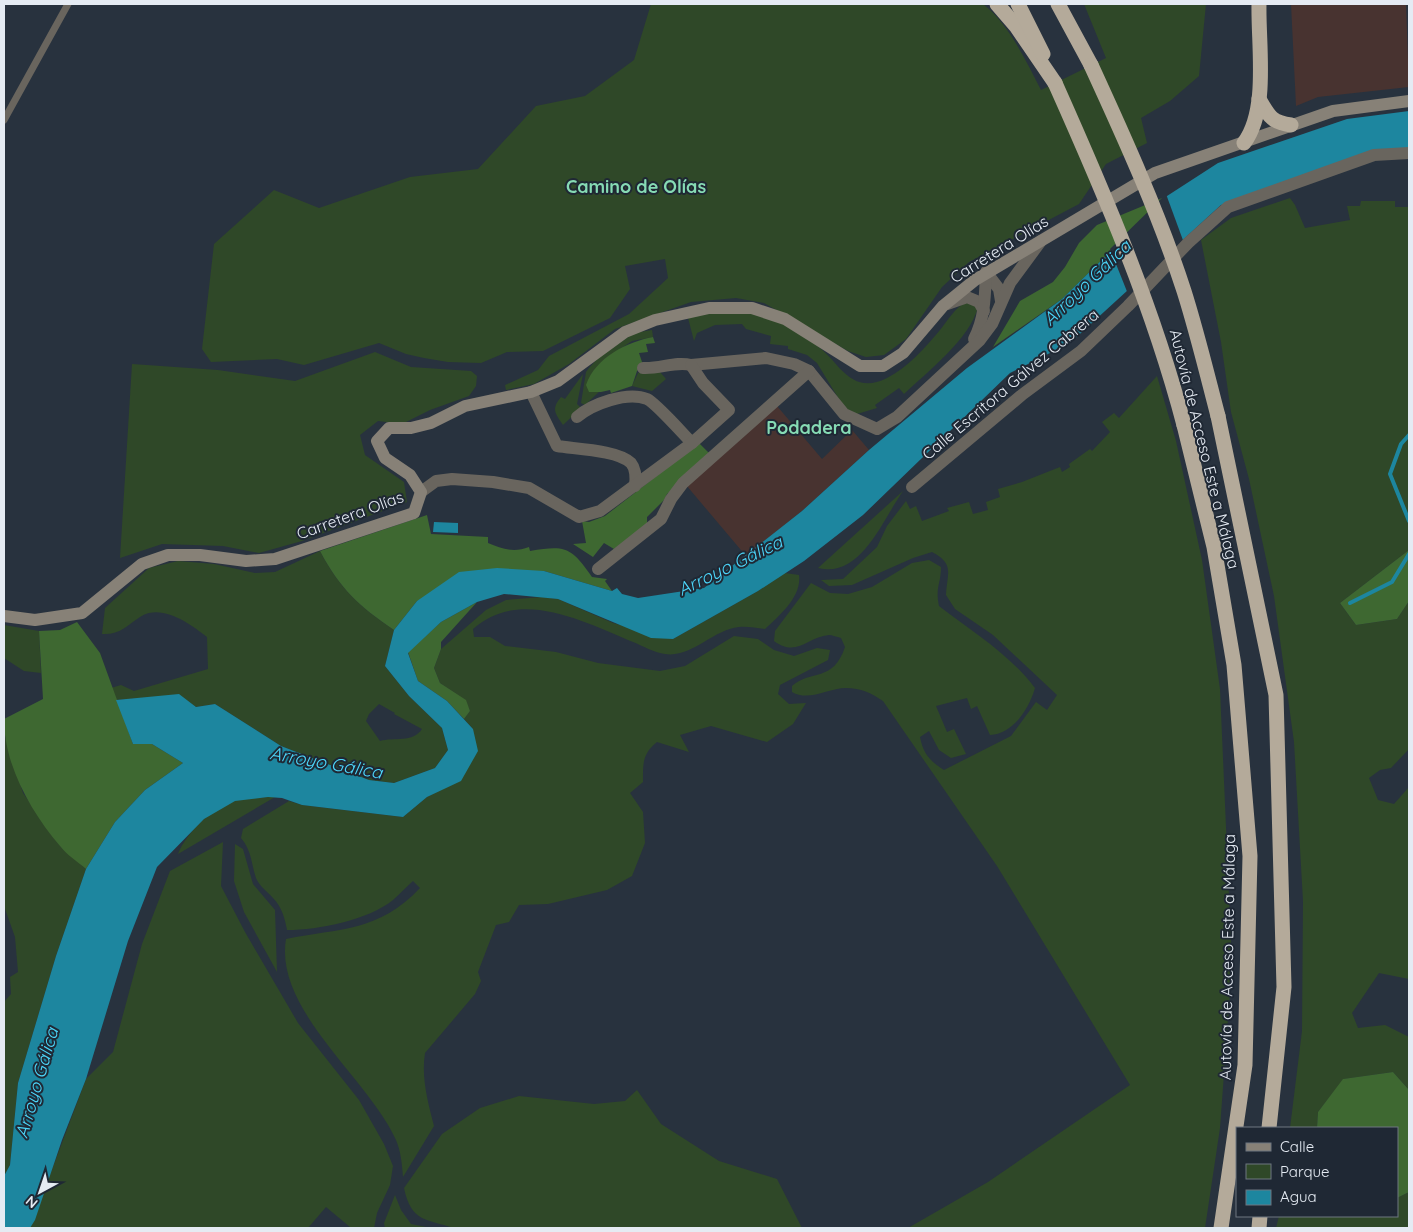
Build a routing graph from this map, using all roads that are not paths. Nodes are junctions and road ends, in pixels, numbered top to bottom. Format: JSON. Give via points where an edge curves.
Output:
{"nodes":[{"id":1,"x":68,"y":4,"type":"edge"},
{"id":2,"x":997,"y":4,"type":"edge"},
{"id":3,"x":1018,"y":4,"type":"edge"},
{"id":4,"x":1058,"y":4,"type":"edge"},
{"id":5,"x":1069,"y":4,"type":"edge"},
{"id":6,"x":1255,"y":4,"type":"edge"},
{"id":7,"x":1259,"y":4,"type":"edge"},
{"id":8,"x":1258,"y":26,"type":"junction"},
{"id":9,"x":1089,"y":61,"type":"junction"},
{"id":10,"x":1055,"y":83,"type":"junction"},
{"id":11,"x":1259,"y":99,"type":"junction"},
{"id":12,"x":1409,"y":101,"type":"edge"},
{"id":13,"x":4,"y":120,"type":"edge"},
{"id":14,"x":1291,"y":125,"type":"junction"},
{"id":15,"x":1244,"y":143,"type":"junction"},
{"id":16,"x":1409,"y":153,"type":"edge"},
{"id":17,"x":1041,"y":240,"type":"junction"},
{"id":18,"x":986,"y":272,"type":"junction"},
{"id":19,"x":1001,"y":301,"type":"junction"},
{"id":20,"x":943,"y":306,"type":"junction"},
{"id":21,"x":984,"y":311,"type":"junction"},
{"id":22,"x":966,"y":352,"type":"junction"},
{"id":23,"x":692,"y":365,"type":"junction"},
{"id":24,"x":643,"y":368,"type":"dead end"},
{"id":25,"x":809,"y":371,"type":"junction"},
{"id":26,"x":531,"y":392,"type":"junction"},
{"id":27,"x":577,"y":417,"type":"dead end"},
{"id":28,"x":692,"y":443,"type":"junction"},
{"id":29,"x":635,"y":486,"type":"junction"},
{"id":30,"x":912,"y":487,"type":"dead end"},
{"id":31,"x":421,"y":492,"type":"junction"},
{"id":32,"x":598,"y":568,"type":"dead end"},
{"id":33,"x":4,"y":616,"type":"edge"},
{"id":34,"x":1269,"y":1127,"type":"edge"},
{"id":35,"x":1221,"y":1228,"type":"edge"}],
"edges":[{"from":1,"to":13,"type":"lane"},
{"from":2,"to":10,"type":"highway"},
{"from":3,"to":10,"type":"highway","name":"Autovía de Acceso Este a Málaga"},
{"from":4,"to":9,"type":"highway","name":"Autovía de Acceso Este a Málaga"},
{"from":5,"to":9,"type":"highway"},
{"from":6,"to":8,"type":"highway"},
{"from":7,"to":8,"type":"highway"},
{"from":8,"to":11,"type":"highway"},
{"from":9,"to":34,"type":"highway","name":"Autovía de Acceso Este a Málaga","bridge":true,"via":[[1134,158],[1201,347],[1276,695],[1284,987]]},
{"from":10,"to":35,"type":"highway","name":"Autovía de Acceso Este a Málaga","bridge":true,"via":[[1102,188],[1169,367],[1214,547],[1234,665],[1250,856],[1245,1065]]},
{"from":11,"to":14,"type":"highway","via":[[1276,123]]},
{"from":11,"to":15,"type":"highway","via":[[1252,132]]},
{"from":12,"to":14,"type":"main road","name":"Carretera Olías","via":[[1333,111]]},
{"from":14,"to":15,"type":"main road","name":"Carretera Olías"},
{"from":15,"to":17,"type":"main road","name":"Carretera Olías","via":[[1155,174]]},
{"from":16,"to":30,"type":"street","name":"Calle Escritora Gálvez Cabrera","via":[[1374,156],[1228,207],[1081,351],[1023,394]]},
{"from":17,"to":18,"type":"main road","name":"Carretera Olías"},
{"from":17,"to":19,"type":"street"},
{"from":18,"to":19,"type":"street","via":[[999,289]]},
{"from":18,"to":20,"type":"main road","name":"Carretera Olías"},
{"from":18,"to":21,"type":"street"},
{"from":19,"to":22,"type":"street","via":[[992,324]]},
{"from":20,"to":21,"type":"street","via":[[967,296],[979,302]]},
{"from":20,"to":26,"type":"main road","name":"Carretera Olías","via":[[903,353],[882,366],[860,366],[785,319],[752,308],[709,308],[655,320],[625,332],[558,381]]},
{"from":21,"to":22,"type":"street","via":[[979,329]]},
{"from":22,"to":25,"type":"street","via":[[898,417],[877,429],[844,414]]},
{"from":23,"to":24,"type":"street","via":[[681,362],[658,369]]},
{"from":23,"to":25,"type":"street","via":[[766,358]]},
{"from":23,"to":28,"type":"street","via":[[703,383],[729,410]]},
{"from":25,"to":32,"type":"street","via":[[683,483],[661,519]]},
{"from":26,"to":29,"type":"street","via":[[557,446],[622,456],[632,464],[636,474]]},
{"from":26,"to":31,"type":"main road","name":"Carretera Olías","via":[[465,406],[431,423],[411,428],[389,428],[377,441],[385,458],[410,475]]},
{"from":27,"to":28,"type":"street","via":[[586,409],[626,397],[648,399]]},
{"from":28,"to":29,"type":"street"},
{"from":29,"to":31,"type":"street","via":[[600,511],[579,517],[529,488],[493,482],[436,481]]},
{"from":31,"to":33,"type":"main road","name":"Carretera Olías","via":[[414,513],[275,559],[246,561],[168,555],[142,564],[82,613],[35,620]]}]}
